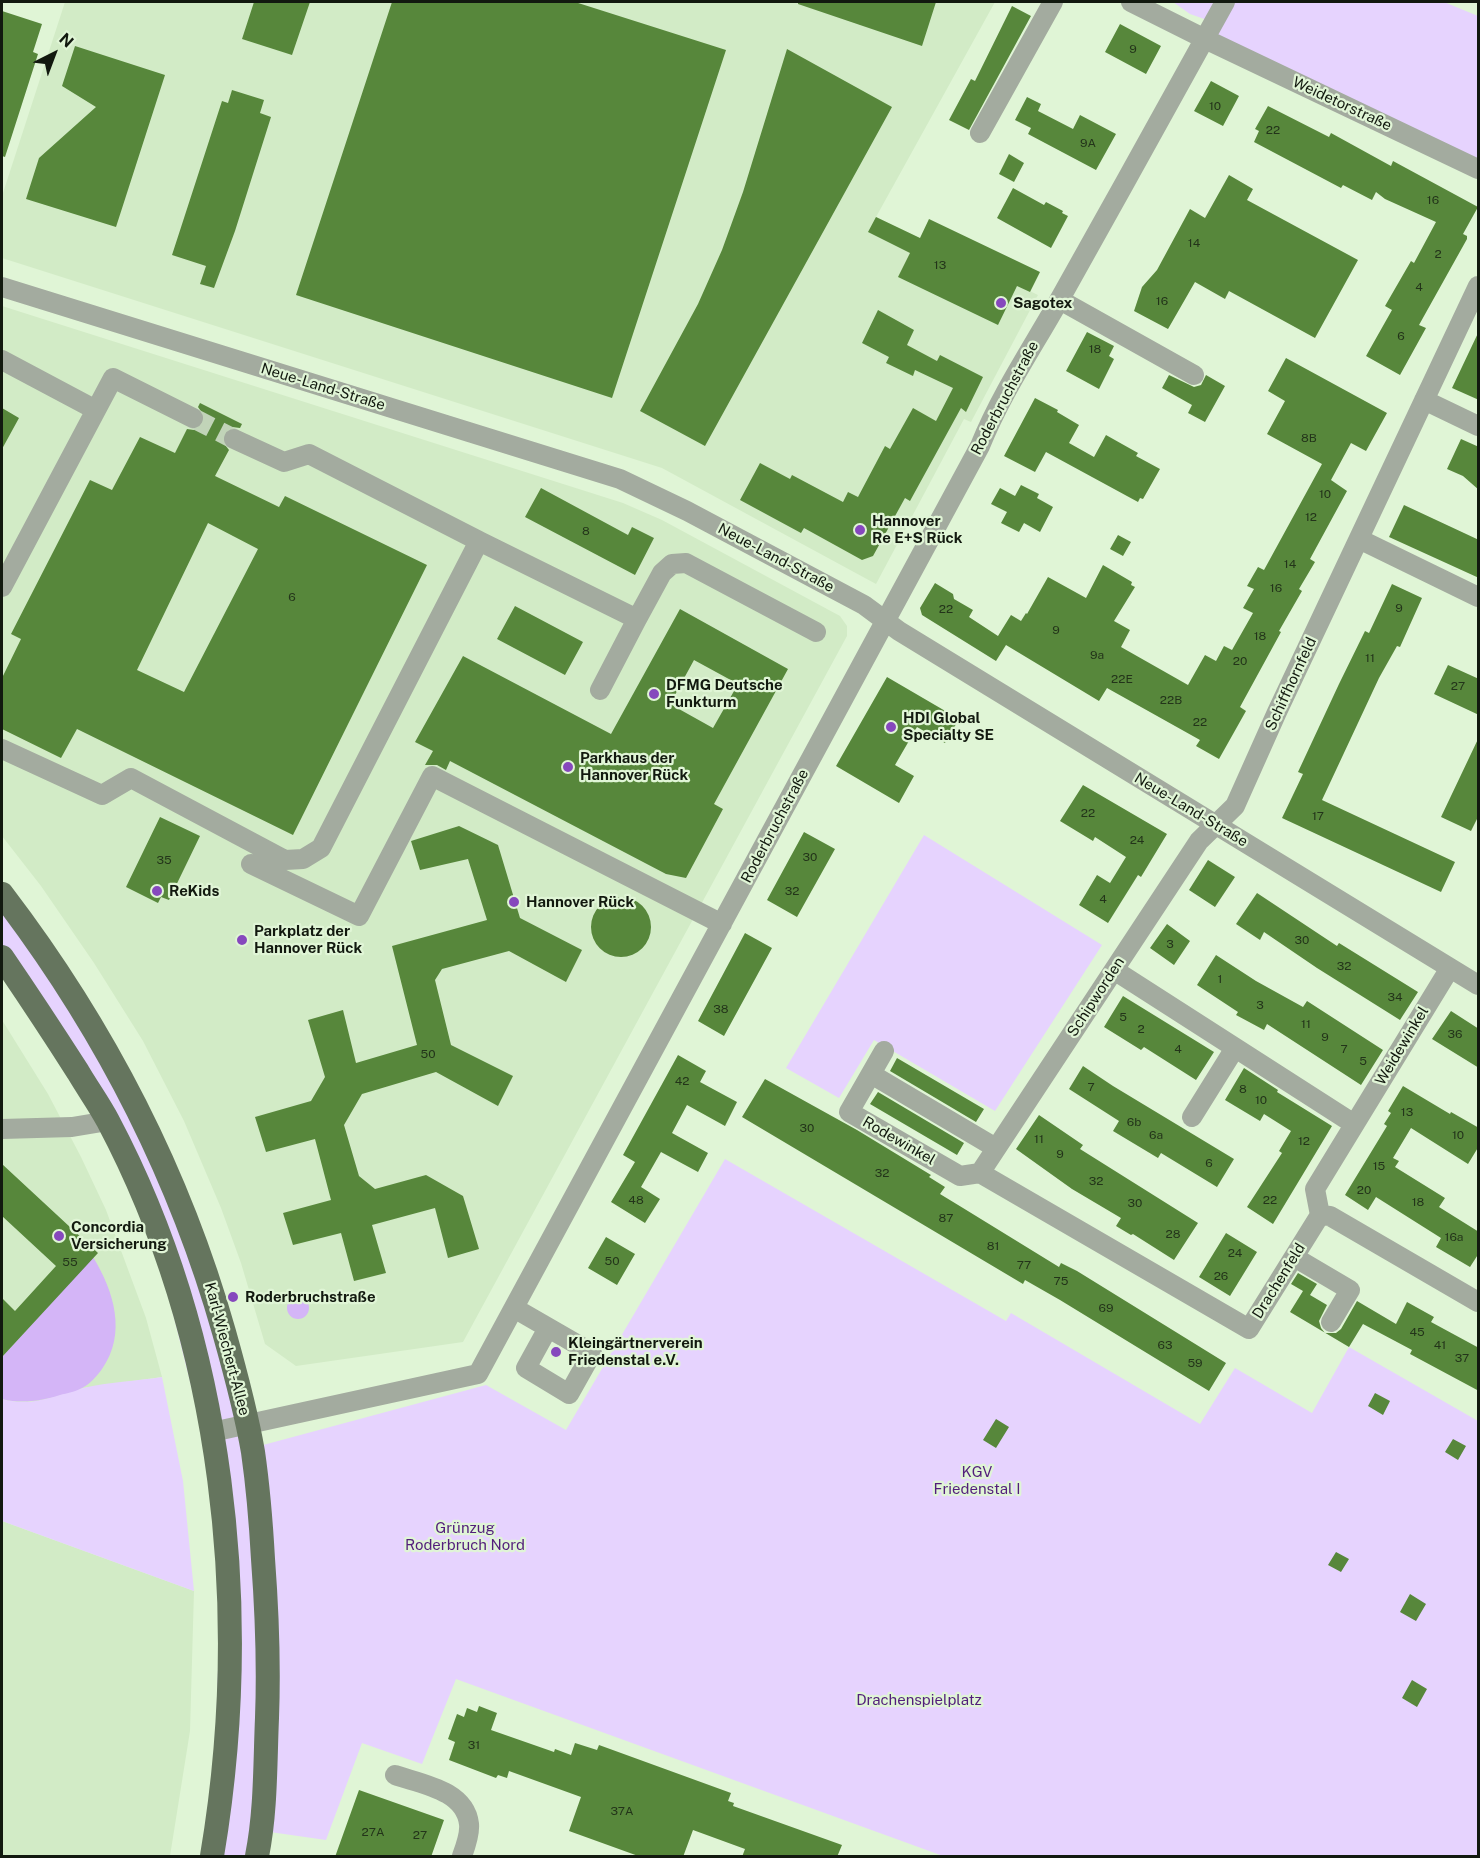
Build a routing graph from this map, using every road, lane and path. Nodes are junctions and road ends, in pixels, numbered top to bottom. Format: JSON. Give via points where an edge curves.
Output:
{"nodes":[{"id":1,"x":1053,"y":2,"type":"edge"},
{"id":2,"x":1131,"y":2,"type":"edge"},
{"id":3,"x":1225,"y":2,"type":"edge"},
{"id":4,"x":1204,"y":39,"type":"junction"},
{"id":5,"x":980,"y":133,"type":"dead end"},
{"id":6,"x":1479,"y":169,"type":"edge"},
{"id":7,"x":2,"y":287,"type":"edge"},
{"id":8,"x":1476,"y":298,"type":"edge"},
{"id":9,"x":1060,"y":300,"type":"junction"},
{"id":10,"x":2,"y":360,"type":"edge"},
{"id":11,"x":1194,"y":375,"type":"dead end"},
{"id":12,"x":1424,"y":400,"type":"junction"},
{"id":13,"x":96,"y":410,"type":"junction"},
{"id":14,"x":193,"y":418,"type":"tunnel mouth"},
{"id":15,"x":1479,"y":426,"type":"edge"},
{"id":16,"x":234,"y":439,"type":"tunnel mouth"},
{"id":17,"x":1359,"y":539,"type":"junction"},
{"id":18,"x":479,"y":541,"type":"junction"},
{"id":19,"x":2,"y":587,"type":"edge"},
{"id":20,"x":1479,"y":597,"type":"edge"},
{"id":21,"x":638,"y":619,"type":"junction"},
{"id":22,"x":885,"y":621,"type":"junction"},
{"id":23,"x":816,"y":632,"type":"dead end"},
{"id":24,"x":600,"y":690,"type":"dead end"},
{"id":25,"x":2,"y":749,"type":"edge"},
{"id":26,"x":1216,"y":825,"type":"junction"},
{"id":27,"x":251,"y":864,"type":"dead end"},
{"id":28,"x":2,"y":894,"type":"edge"},
{"id":29,"x":722,"y":924,"type":"junction"},
{"id":30,"x":2,"y":957,"type":"edge"},
{"id":31,"x":1450,"y":968,"type":"junction"},
{"id":32,"x":1114,"y":970,"type":"junction"},
{"id":33,"x":1479,"y":985,"type":"edge"},
{"id":34,"x":1235,"y":1048,"type":"junction"},
{"id":35,"x":884,"y":1052,"type":"dead end"},
{"id":36,"x":871,"y":1074,"type":"junction"},
{"id":37,"x":1192,"y":1117,"type":"dead end"},
{"id":38,"x":108,"y":1121,"type":"junction"},
{"id":39,"x":1354,"y":1124,"type":"junction"},
{"id":40,"x":2,"y":1129,"type":"edge"},
{"id":41,"x":996,"y":1148,"type":"junction"},
{"id":42,"x":980,"y":1173,"type":"junction"},
{"id":43,"x":1320,"y":1215,"type":"junction"},
{"id":44,"x":1294,"y":1257,"type":"junction"},
{"id":45,"x":1479,"y":1302,"type":"edge"},
{"id":46,"x":514,"y":1308,"type":"junction"},
{"id":47,"x":1331,"y":1322,"type":"dead end"},
{"id":48,"x":548,"y":1328,"type":"dead end"},
{"id":49,"x":247,"y":1424,"type":"junction"},
{"id":50,"x":212,"y":1432,"type":"junction"},
{"id":51,"x":395,"y":1775,"type":"dead end"},
{"id":52,"x":212,"y":1857,"type":"edge"},
{"id":53,"x":257,"y":1857,"type":"edge"},
{"id":54,"x":462,"y":1857,"type":"edge"}],
"edges":[{"from":1,"to":5,"type":"street"},
{"from":2,"to":4,"type":"street"},
{"from":3,"to":4,"type":"street","name":"Roderbruchstraße"},
{"from":4,"to":6,"type":"street","name":"Weidetorstraße"},
{"from":4,"to":9,"type":"street","name":"Roderbruchstraße"},
{"from":7,"to":22,"type":"street","name":"Neue-Land-Straße","via":[[620,479],[864,605]]},
{"from":8,"to":12,"type":"street","name":"Schiffhornfeld"},
{"from":9,"to":11,"type":"street"},
{"from":9,"to":22,"type":"street","name":"Roderbruchstraße","via":[[1019,367]]},
{"from":10,"to":13,"type":"street"},
{"from":12,"to":15,"type":"street"},
{"from":12,"to":17,"type":"street","name":"Schiffhornfeld"},
{"from":13,"to":14,"type":"street","via":[[113,378]]},
{"from":13,"to":19,"type":"street"},
{"from":16,"to":18,"type":"street","via":[[284,462],[309,454]]},
{"from":17,"to":20,"type":"street"},
{"from":17,"to":26,"type":"street","name":"Schiffhornfeld","via":[[1235,806]]},
{"from":18,"to":21,"type":"street"},
{"from":18,"to":25,"type":"street","via":[[321,848],[303,859],[285,860],[131,778],[102,795]]},
{"from":21,"to":23,"type":"street","via":[[662,573],[672,564],[686,564]]},
{"from":21,"to":24,"type":"street"},
{"from":22,"to":26,"type":"street","name":"Neue-Land-Straße"},
{"from":22,"to":29,"type":"street","name":"Roderbruchstraße"},
{"from":26,"to":31,"type":"street","name":"Neue-Land-Straße"},
{"from":26,"to":32,"type":"street","name":"Schipworden","via":[[1199,841]]},
{"from":27,"to":29,"type":"street","via":[[359,916],[432,776]]},
{"from":28,"to":49,"type":"main road","name":"Karl-Wiechert-Allee","via":[[72,993],[134,1101],[175,1189],[216,1302]]},
{"from":29,"to":46,"type":"street","name":"Roderbruchstraße"},
{"from":30,"to":38,"type":"main road","name":"Karl-Wiechert-Allee"},
{"from":31,"to":33,"type":"street","name":"Neue-Land-Straße"},
{"from":31,"to":39,"type":"street","name":"Weidewinkel"},
{"from":32,"to":34,"type":"street"},
{"from":32,"to":41,"type":"street","name":"Schipworden"},
{"from":34,"to":37,"type":"street"},
{"from":34,"to":39,"type":"street"},
{"from":35,"to":36,"type":"street","name":"Rodewinkel"},
{"from":36,"to":41,"type":"street"},
{"from":36,"to":42,"type":"street","name":"Rodewinkel","via":[[849,1112],[960,1176]]},
{"from":38,"to":40,"type":"street","via":[[72,1127]]},
{"from":38,"to":50,"type":"main road","name":"Karl-Wiechert-Allee","via":[[176,1282],[202,1375]]},
{"from":39,"to":43,"type":"street","name":"Weidewinkel","via":[[1315,1189]]},
{"from":41,"to":42,"type":"street","name":"Schipworden"},
{"from":42,"to":44,"type":"street","name":"Drachenfeld","via":[[1249,1329]]},
{"from":43,"to":44,"type":"street","name":"Drachenfeld"},
{"from":43,"to":45,"type":"street","via":[[1330,1216]]},
{"from":44,"to":47,"type":"street","via":[[1350,1290]]},
{"from":46,"to":48,"type":"street"},
{"from":46,"to":49,"type":"street","name":"Roderbruchstraße","via":[[478,1374]]},
{"from":49,"to":50,"type":"street","name":"Roderbruchstraße"},
{"from":49,"to":53,"type":"main road","name":"Karl-Wiechert-Allee","via":[[259,1504],[268,1676],[262,1831]]},
{"from":50,"to":52,"type":"main road","name":"Karl-Wiechert-Allee","via":[[230,1613],[226,1755]]},
{"from":51,"to":54,"type":"street","via":[[448,1793],[464,1806],[470,1825]]}]}
